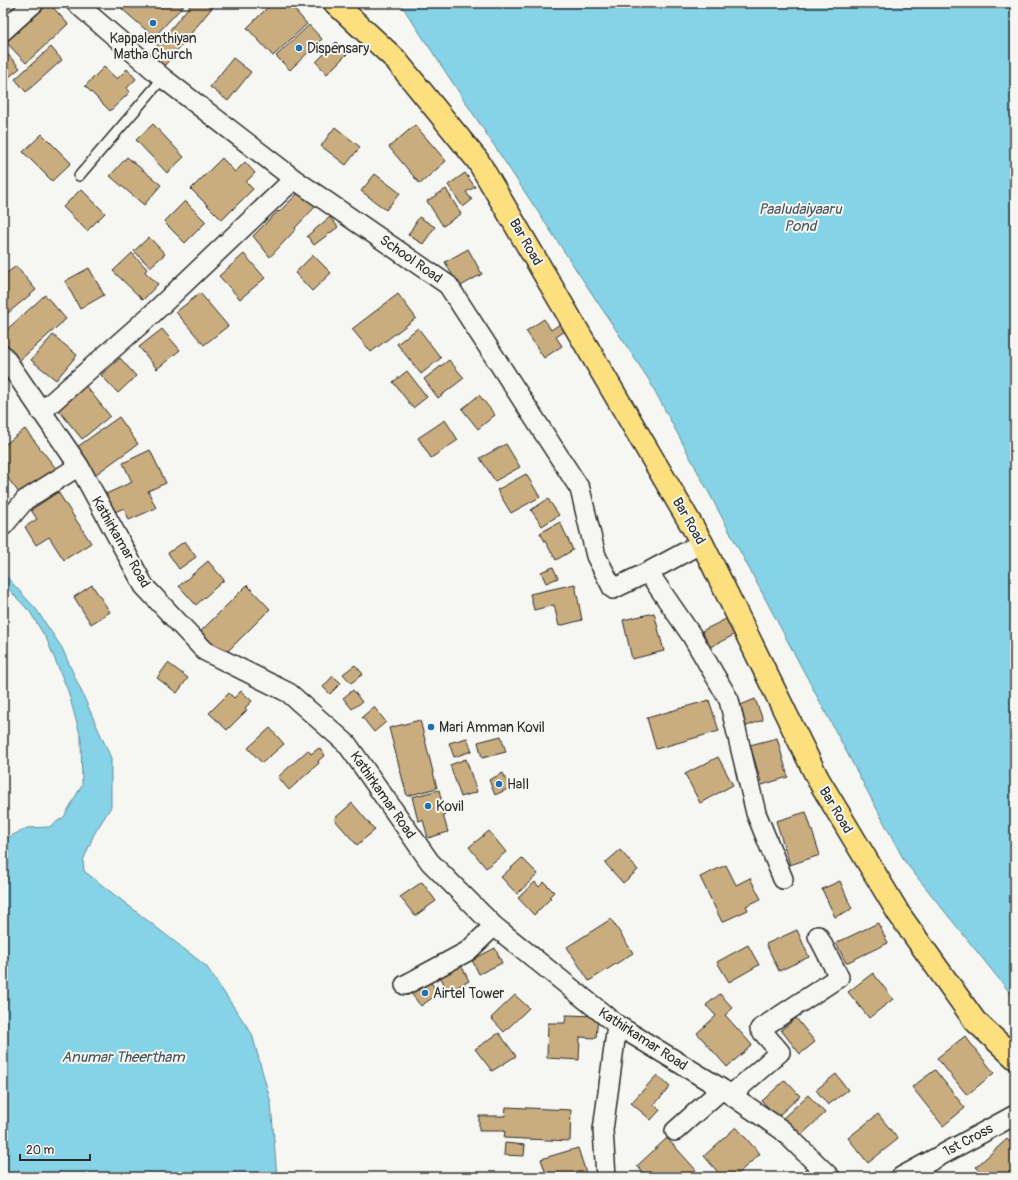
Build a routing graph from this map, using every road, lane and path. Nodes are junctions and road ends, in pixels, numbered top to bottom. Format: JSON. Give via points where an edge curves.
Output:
{"nodes":[{"id":1,"x":34,"y":3,"type":"edge"},
{"id":2,"x":76,"y":3,"type":"edge"},
{"id":3,"x":335,"y":3,"type":"edge"},
{"id":4,"x":3,"y":31,"type":"edge"},
{"id":5,"x":163,"y":78,"type":"junction"},
{"id":6,"x":79,"y":176,"type":"dead end"},
{"id":7,"x":294,"y":179,"type":"junction"},
{"id":8,"x":3,"y":355,"type":"edge"},
{"id":9,"x":41,"y":412,"type":"junction"},
{"id":10,"x":79,"y":466,"type":"junction"},
{"id":11,"x":3,"y":526,"type":"edge"},
{"id":12,"x":702,"y":543,"type":"junction"},
{"id":13,"x":648,"y":572,"type":"junction"},
{"id":14,"x":783,"y":879,"type":"dead end"},
{"id":15,"x":494,"y":926,"type":"junction"},
{"id":16,"x":818,"y":936,"type":"dead end"},
{"id":17,"x":405,"y":985,"type":"dead end"},
{"id":18,"x":617,"y":1024,"type":"junction"},
{"id":19,"x":1015,"y":1058,"type":"edge"},
{"id":20,"x":727,"y":1092,"type":"junction"},
{"id":21,"x":1015,"y":1115,"type":"edge"},
{"id":22,"x":675,"y":1131,"type":"dead end"},
{"id":23,"x":606,"y":1177,"type":"edge"},
{"id":24,"x":830,"y":1177,"type":"edge"},
{"id":25,"x":901,"y":1177,"type":"edge"}],
"edges":[{"from":1,"to":4,"type":"street"},
{"from":2,"to":5,"type":"street","name":"School Road"},
{"from":3,"to":12,"type":"main road","name":"Bar Road","via":[[395,59],[478,160]]},
{"from":5,"to":6,"type":"lane"},
{"from":5,"to":7,"type":"street","name":"School Road"},
{"from":7,"to":9,"type":"street","via":[[151,316]]},
{"from":7,"to":13,"type":"street","name":"School Road","via":[[448,285],[580,489],[596,556],[613,588]]},
{"from":8,"to":9,"type":"street","name":"Kathirkamar Road"},
{"from":9,"to":10,"type":"street","name":"Kathirkamar Road"},
{"from":10,"to":11,"type":"street","via":[[25,500]]},
{"from":10,"to":15,"type":"street","name":"Kathirkamar Road","via":[[144,586],[205,651],[289,693],[348,744],[430,862]]},
{"from":12,"to":13,"type":"street","name":"School Road"},
{"from":12,"to":19,"type":"main road","name":"Bar Road","via":[[818,779],[899,914],[975,1021]]},
{"from":13,"to":14,"type":"street","via":[[692,636],[729,700],[756,813]]},
{"from":15,"to":17,"type":"street","via":[[468,952]]},
{"from":15,"to":18,"type":"street","name":"Kathirkamar Road"},
{"from":16,"to":20,"type":"street","via":[[839,977],[760,1029],[780,1052]]},
{"from":18,"to":20,"type":"street","name":"Kathirkamar Road"},
{"from":18,"to":23,"type":"street","via":[[603,1130]]},
{"from":20,"to":22,"type":"street"},
{"from":20,"to":24,"type":"street","name":"Kathirkamar Road","via":[[782,1130]]},
{"from":21,"to":25,"type":"street","name":"1st Cross"}]}
